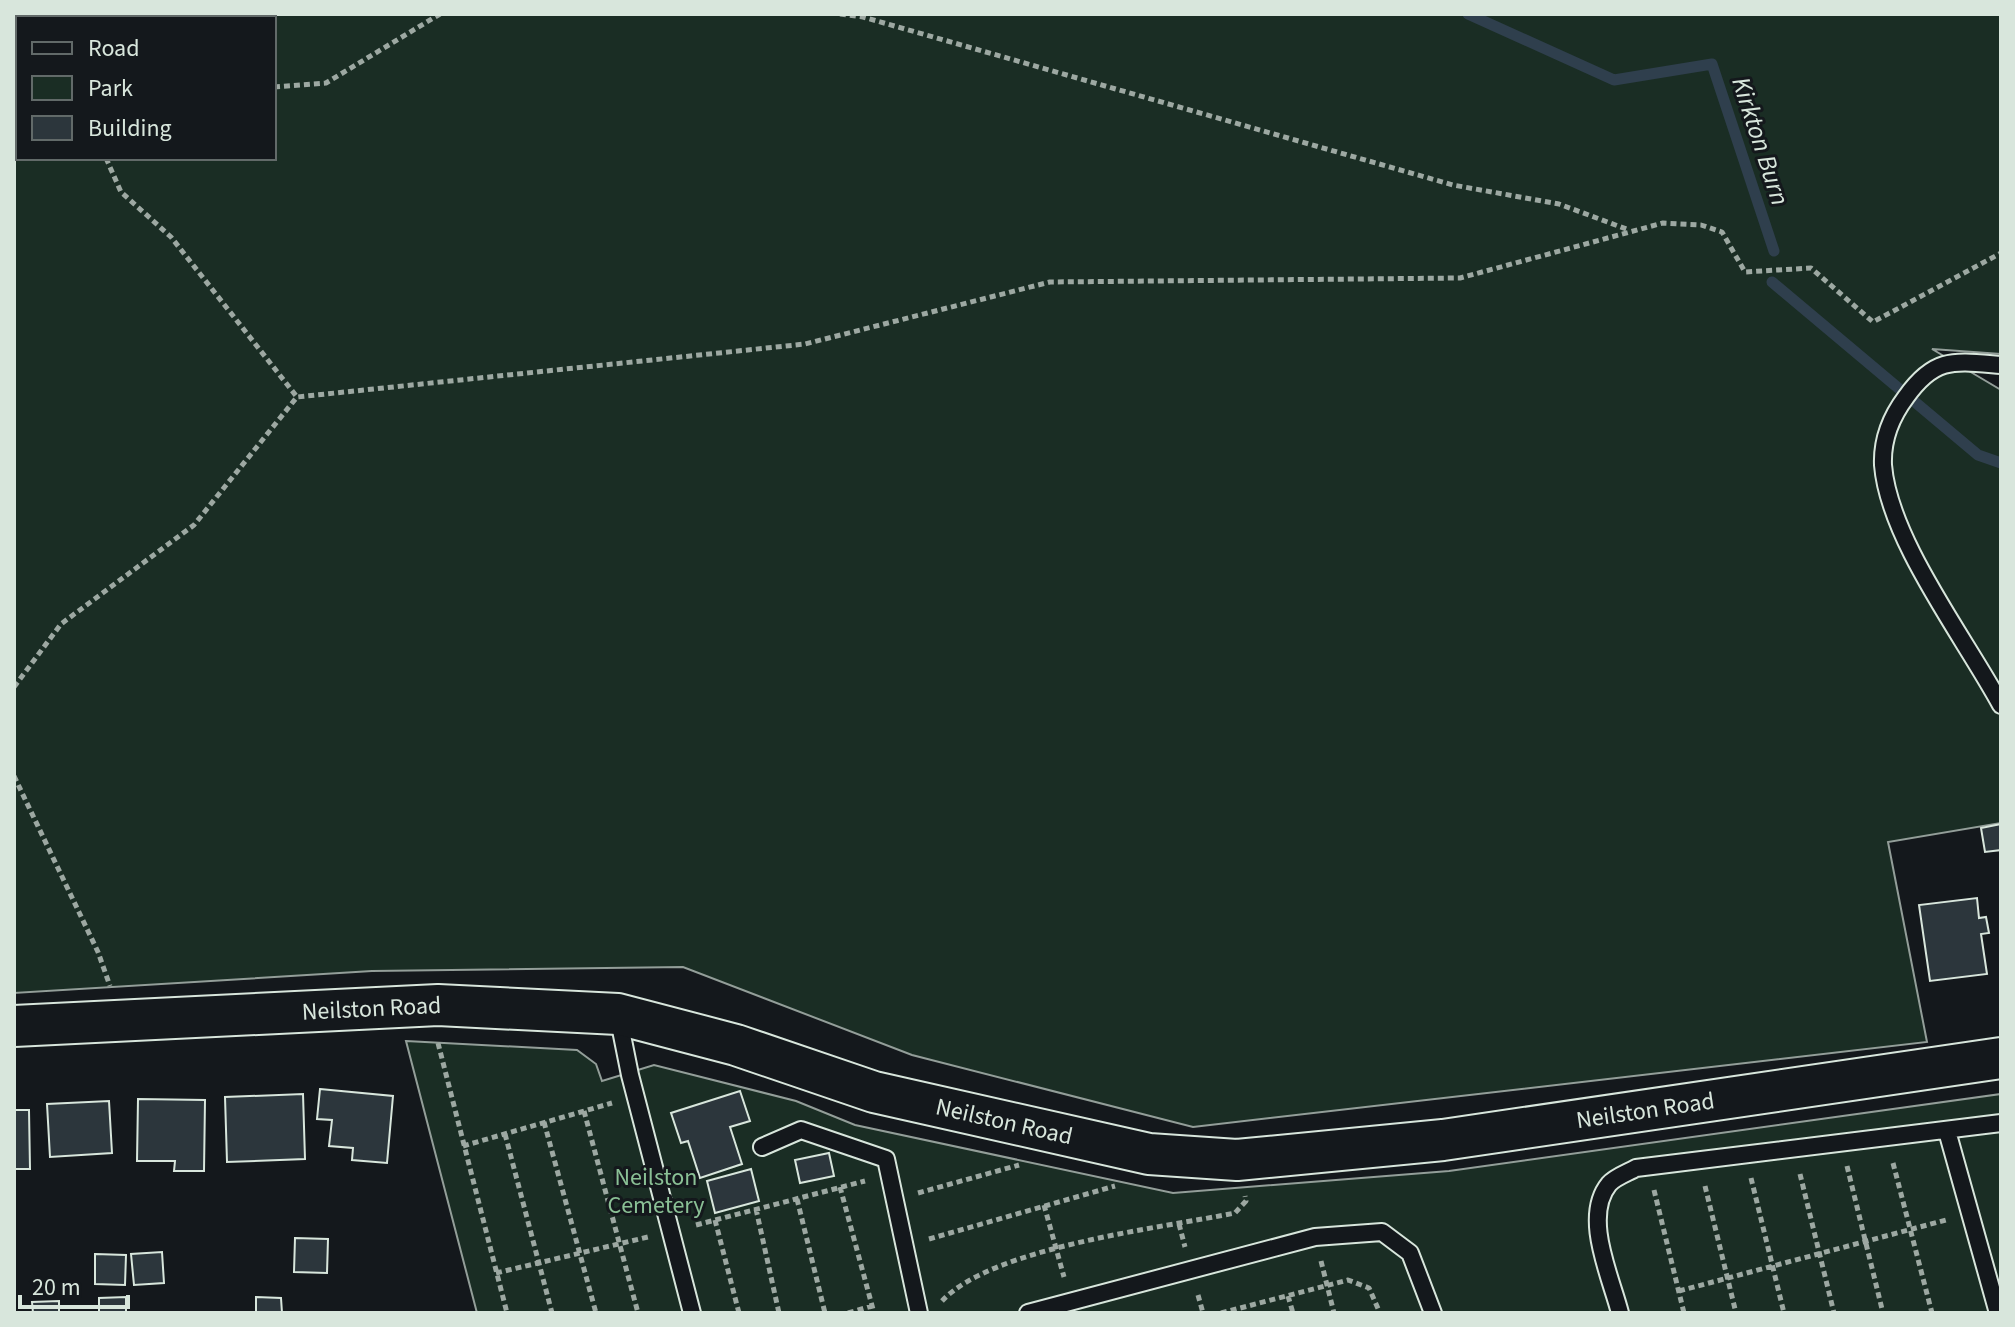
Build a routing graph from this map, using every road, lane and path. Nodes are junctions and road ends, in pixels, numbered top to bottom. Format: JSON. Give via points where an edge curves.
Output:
{"nodes":[{"id":1,"x":440,"y":14,"type":"edge"},
{"id":2,"x":840,"y":14,"type":"edge"},
{"id":3,"x":276,"y":87,"type":"edge"},
{"id":4,"x":107,"y":160,"type":"edge"},
{"id":5,"x":1631,"y":231,"type":"junction"},
{"id":6,"x":2001,"y":253,"type":"edge"},
{"id":7,"x":2001,"y":365,"type":"edge"},
{"id":8,"x":297,"y":397,"type":"junction"},
{"id":9,"x":14,"y":687,"type":"edge"},
{"id":10,"x":2001,"y":705,"type":"edge"},
{"id":11,"x":14,"y":776,"type":"edge"},
{"id":12,"x":438,"y":1005,"type":"junction"},
{"id":13,"x":618,"y":1014,"type":"junction"},
{"id":14,"x":123,"y":1023,"type":"junction"},
{"id":15,"x":14,"y":1026,"type":"edge"},
{"id":16,"x":2001,"y":1058,"type":"edge"},
{"id":17,"x":635,"y":1096,"type":"junction"},
{"id":18,"x":584,"y":1111,"type":"junction"},
{"id":19,"x":544,"y":1122,"type":"junction"},
{"id":20,"x":2001,"y":1123,"type":"edge"},
{"id":21,"x":1947,"y":1131,"type":"junction"},
{"id":22,"x":505,"y":1134,"type":"junction"},
{"id":23,"x":1887,"y":1138,"type":"junction"},
{"id":24,"x":1841,"y":1144,"type":"junction"},
{"id":25,"x":463,"y":1146,"type":"junction"},
{"id":26,"x":762,"y":1147,"type":"dead end"},
{"id":27,"x":1794,"y":1149,"type":"junction"},
{"id":28,"x":1746,"y":1155,"type":"junction"},
{"id":29,"x":1237,"y":1160,"type":"junction"},
{"id":30,"x":1699,"y":1160,"type":"junction"},
{"id":31,"x":1019,"y":1165,"type":"dead end"},
{"id":32,"x":1648,"y":1167,"type":"junction"},
{"id":33,"x":1116,"y":1186,"type":"dead end"},
{"id":34,"x":840,"y":1187,"type":"dead end"},
{"id":35,"x":797,"y":1199,"type":"dead end"},
{"id":36,"x":894,"y":1200,"type":"junction"},
{"id":37,"x":1044,"y":1205,"type":"junction"},
{"id":38,"x":756,"y":1209,"type":"dead end"},
{"id":39,"x":1970,"y":1213,"type":"junction"},
{"id":40,"x":715,"y":1220,"type":"dead end"},
{"id":41,"x":1910,"y":1229,"type":"junction"},
{"id":42,"x":1315,"y":1237,"type":"junction"},
{"id":43,"x":1866,"y":1243,"type":"junction"},
{"id":44,"x":905,"y":1246,"type":"junction"},
{"id":45,"x":1056,"y":1249,"type":"junction"},
{"id":46,"x":1820,"y":1256,"type":"junction"},
{"id":47,"x":1773,"y":1266,"type":"junction"},
{"id":48,"x":1727,"y":1277,"type":"junction"},
{"id":49,"x":1326,"y":1285,"type":"junction"},
{"id":50,"x":1679,"y":1291,"type":"junction"},
{"id":51,"x":1288,"y":1296,"type":"junction"},
{"id":52,"x":1070,"y":1302,"type":"junction"},
{"id":53,"x":873,"y":1310,"type":"edge"},
{"id":54,"x":1245,"y":1310,"type":"edge"},
{"id":55,"x":507,"y":1313,"type":"edge"},
{"id":56,"x":552,"y":1313,"type":"edge"},
{"id":57,"x":596,"y":1313,"type":"edge"},
{"id":58,"x":638,"y":1313,"type":"edge"},
{"id":59,"x":692,"y":1313,"type":"edge"},
{"id":60,"x":739,"y":1313,"type":"edge"},
{"id":61,"x":779,"y":1313,"type":"edge"},
{"id":62,"x":825,"y":1313,"type":"edge"},
{"id":63,"x":848,"y":1313,"type":"edge"},
{"id":64,"x":919,"y":1313,"type":"edge"},
{"id":65,"x":931,"y":1313,"type":"edge"},
{"id":66,"x":1028,"y":1313,"type":"edge"},
{"id":67,"x":1221,"y":1313,"type":"edge"},
{"id":68,"x":1293,"y":1313,"type":"edge"},
{"id":69,"x":1334,"y":1313,"type":"edge"},
{"id":70,"x":1380,"y":1313,"type":"edge"},
{"id":71,"x":1433,"y":1313,"type":"edge"},
{"id":72,"x":1620,"y":1313,"type":"edge"},
{"id":73,"x":1684,"y":1313,"type":"edge"},
{"id":74,"x":1736,"y":1313,"type":"edge"},
{"id":75,"x":1784,"y":1313,"type":"edge"},
{"id":76,"x":1834,"y":1313,"type":"edge"},
{"id":77,"x":1883,"y":1313,"type":"edge"},
{"id":78,"x":1932,"y":1313,"type":"edge"},
{"id":79,"x":1998,"y":1313,"type":"edge"}],
"edges":[{"from":1,"to":3,"type":"path","via":[[326,83]]},
{"from":2,"to":5,"type":"path","via":[[1453,185],[1559,204]]},
{"from":4,"to":8,"type":"path","via":[[121,192],[171,237]]},
{"from":5,"to":6,"type":"path","via":[[1663,223],[1722,232],[1745,272],[1811,268],[1873,322]]},
{"from":5,"to":8,"type":"path","via":[[1460,278],[1050,282],[805,344]]},
{"from":7,"to":10,"type":"lane","via":[[1954,360],[1918,381],[1885,437],[1883,465],[1890,500],[1919,566]]},
{"from":8,"to":9,"type":"path","via":[[194,525],[61,624]]},
{"from":11,"to":14,"type":"path","via":[[98,952]]},
{"from":12,"to":13,"type":"street","name":"Neilston Road"},
{"from":12,"to":14,"type":"street","name":"Neilston Road"},
{"from":12,"to":25,"type":"path","via":[[438,1051]]},
{"from":13,"to":17,"type":"lane"},
{"from":13,"to":29,"type":"street","name":"Neilston Road","via":[[736,1045],[874,1092],[1149,1154]]},
{"from":14,"to":15,"type":"street","name":"Neilston Road"},
{"from":16,"to":29,"type":"street","name":"Neilston Road","via":[[1443,1140]]},
{"from":17,"to":18,"type":"path"},
{"from":17,"to":59,"type":"lane"},
{"from":18,"to":19,"type":"path"},
{"from":18,"to":58,"type":"path"},
{"from":19,"to":22,"type":"path"},
{"from":19,"to":57,"type":"path"},
{"from":20,"to":21,"type":"lane"},
{"from":21,"to":23,"type":"lane"},
{"from":21,"to":39,"type":"lane"},
{"from":22,"to":25,"type":"path"},
{"from":22,"to":56,"type":"path"},
{"from":23,"to":24,"type":"lane"},
{"from":23,"to":41,"type":"path"},
{"from":24,"to":27,"type":"lane"},
{"from":24,"to":43,"type":"path"},
{"from":25,"to":55,"type":"path"},
{"from":26,"to":36,"type":"lane","via":[[801,1130],[886,1159]]},
{"from":27,"to":28,"type":"lane"},
{"from":27,"to":46,"type":"path"},
{"from":28,"to":30,"type":"lane"},
{"from":28,"to":47,"type":"path"},
{"from":29,"to":45,"type":"path","via":[[1246,1201],[1235,1213]]},
{"from":30,"to":32,"type":"lane"},
{"from":30,"to":48,"type":"path"},
{"from":31,"to":36,"type":"path"},
{"from":32,"to":50,"type":"path"},
{"from":32,"to":72,"type":"lane","via":[[1611,1181],[1600,1198],[1598,1227]]},
{"from":33,"to":37,"type":"path"},
{"from":34,"to":53,"type":"path"},
{"from":35,"to":62,"type":"path"},
{"from":36,"to":44,"type":"lane"},
{"from":37,"to":44,"type":"path"},
{"from":37,"to":45,"type":"path"},
{"from":38,"to":61,"type":"path"},
{"from":39,"to":41,"type":"path"},
{"from":39,"to":79,"type":"lane"},
{"from":40,"to":60,"type":"path"},
{"from":41,"to":43,"type":"path"},
{"from":41,"to":78,"type":"path"},
{"from":42,"to":49,"type":"path"},
{"from":42,"to":52,"type":"lane"},
{"from":42,"to":71,"type":"lane","via":[[1382,1232],[1410,1253]]},
{"from":43,"to":46,"type":"path"},
{"from":43,"to":77,"type":"path"},
{"from":44,"to":64,"type":"lane"},
{"from":45,"to":52,"type":"path"},
{"from":45,"to":65,"type":"path","via":[[987,1270],[953,1290]]},
{"from":46,"to":47,"type":"path"},
{"from":46,"to":76,"type":"path"},
{"from":47,"to":48,"type":"path"},
{"from":47,"to":75,"type":"path"},
{"from":48,"to":50,"type":"path"},
{"from":48,"to":74,"type":"path"},
{"from":49,"to":51,"type":"path"},
{"from":49,"to":69,"type":"path"},
{"from":49,"to":70,"type":"path","via":[[1348,1280],[1369,1288]]},
{"from":50,"to":73,"type":"path"},
{"from":51,"to":54,"type":"path"},
{"from":51,"to":68,"type":"path"},
{"from":52,"to":66,"type":"lane"},
{"from":53,"to":63,"type":"path"},
{"from":54,"to":67,"type":"path"}]}
